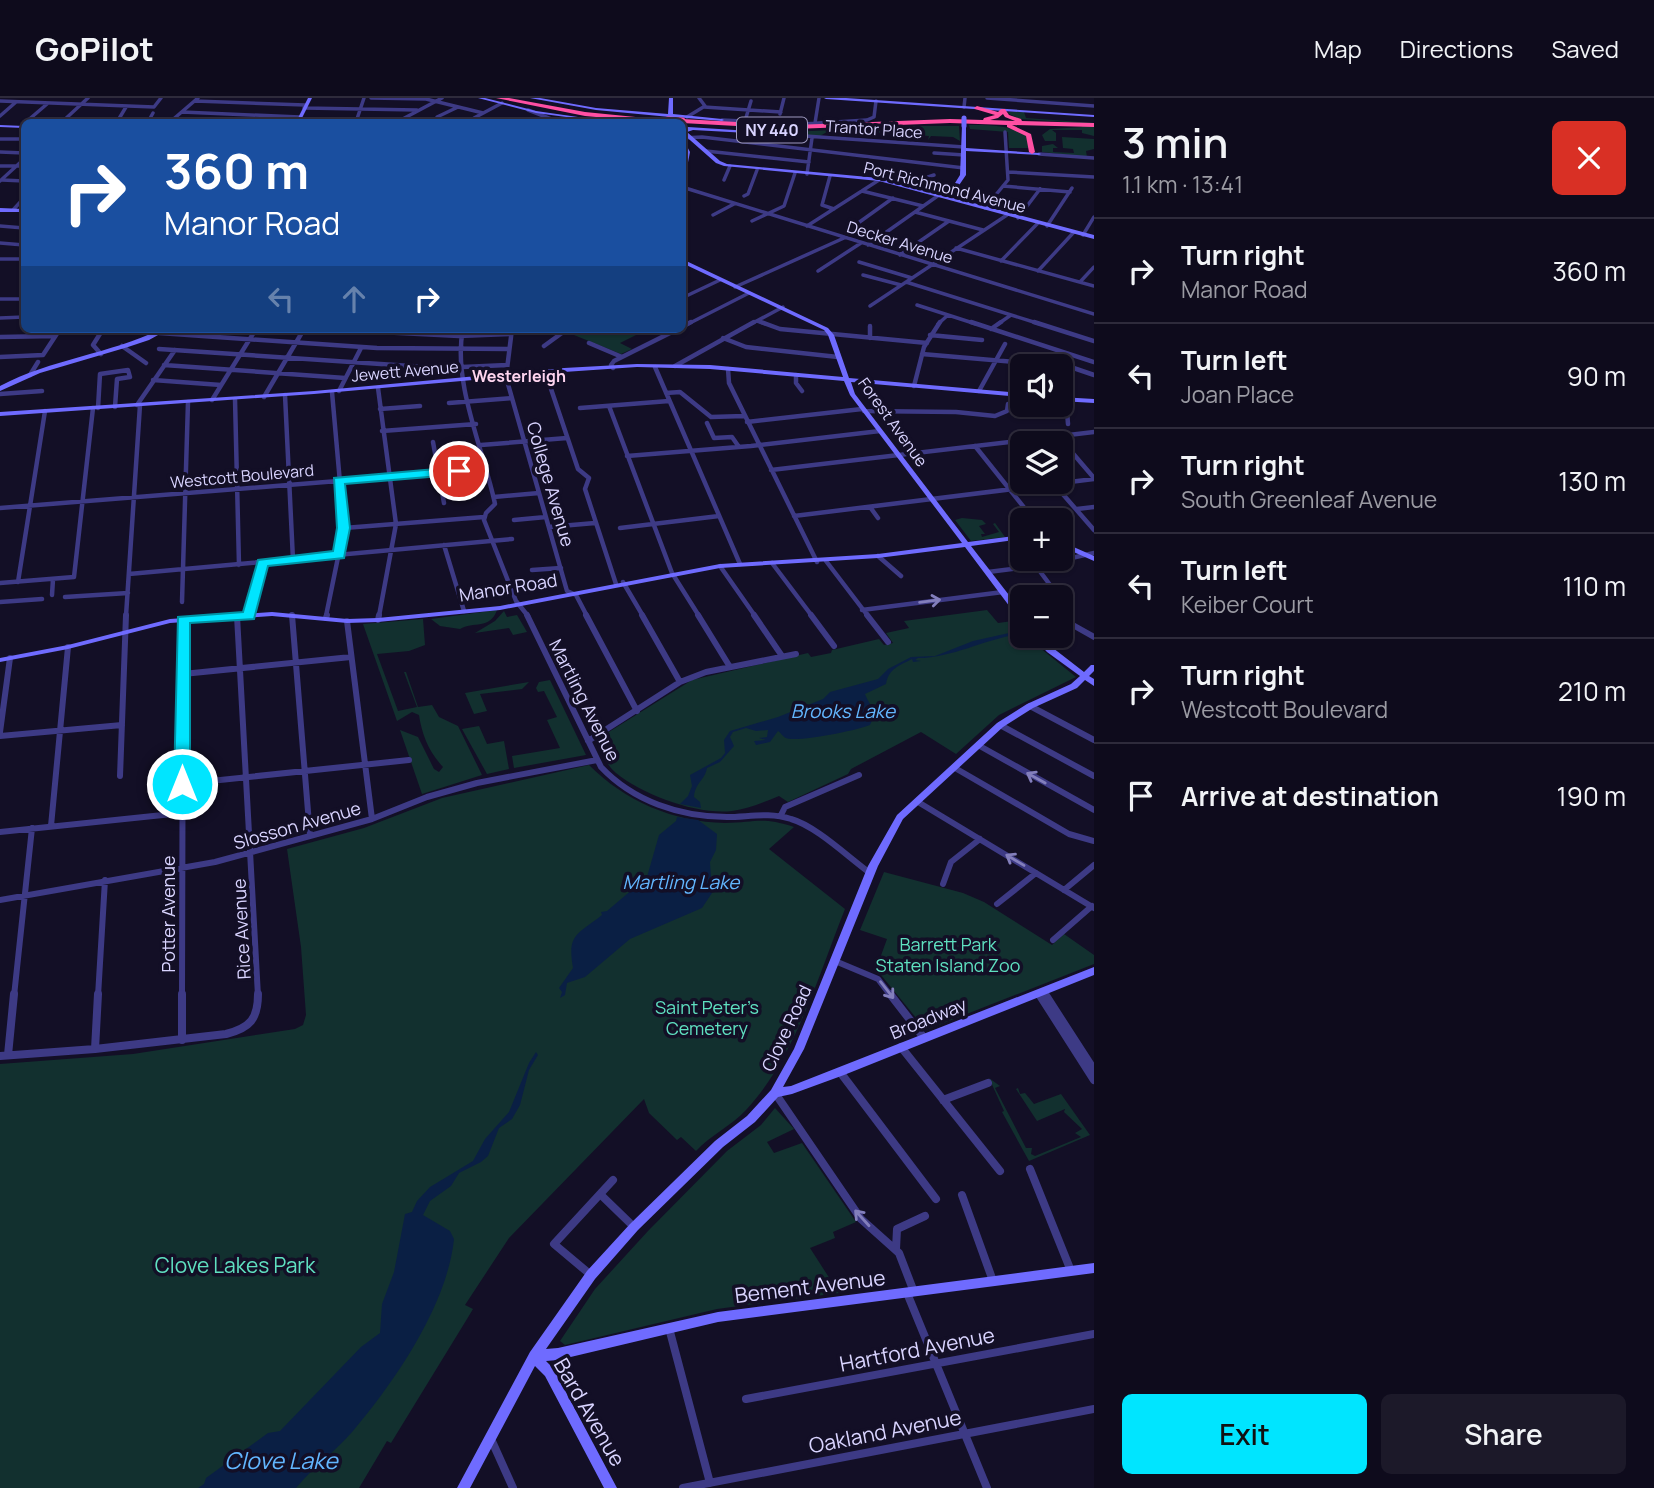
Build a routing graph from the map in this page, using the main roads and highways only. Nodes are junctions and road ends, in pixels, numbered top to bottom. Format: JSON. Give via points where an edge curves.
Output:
{"nodes":[{"id":1,"x":516,"y":100,"type":"edge"},
{"id":2,"x":500,"y":101,"type":"edge"},
{"id":3,"x":977,"y":108,"type":"road end"},
{"id":4,"x":596,"y":109,"type":"road end"},
{"id":5,"x":1013,"y":111,"type":"road end"},
{"id":6,"x":1003,"y":113,"type":"junction"},
{"id":7,"x":584,"y":119,"type":"edge"},
{"id":8,"x":641,"y":119,"type":"edge"},
{"id":9,"x":722,"y":120,"type":"road end"},
{"id":10,"x":950,"y":121,"type":"junction"},
{"id":11,"x":686,"y":122,"type":"edge"},
{"id":12,"x":686,"y":123,"type":"edge"},
{"id":13,"x":981,"y":124,"type":"junction"},
{"id":14,"x":813,"y":125,"type":"junction"},
{"id":15,"x":1060,"y":125,"type":"junction"},
{"id":16,"x":1072,"y":125,"type":"junction"},
{"id":17,"x":1094,"y":126,"type":"edge"},
{"id":18,"x":862,"y":128,"type":"junction"},
{"id":19,"x":748,"y":132,"type":"road end"},
{"id":20,"x":1010,"y":539,"type":"edge"},
{"id":21,"x":968,"y":544,"type":"joint"},
{"id":22,"x":1010,"y":601,"type":"edge"}],
"edges":[{"from":1,"to":2,"type":"highway","number":"NY 440"},
{"from":1,"to":4,"type":"highway"},
{"from":1,"to":7,"type":"highway"},
{"from":1,"to":8,"type":"highway","number":"NY 440"},
{"from":3,"to":6,"type":"highway"},
{"from":5,"to":6,"type":"highway"},
{"from":6,"to":10,"type":"highway"},
{"from":6,"to":16,"type":"highway","via":[[1017,119]]},
{"from":9,"to":14,"type":"highway"},
{"from":10,"to":14,"type":"highway","number":"NY 440"},
{"from":10,"to":16,"type":"highway","number":"NY 440"},
{"from":11,"to":14,"type":"highway","number":"NY 440"},
{"from":12,"to":18,"type":"highway","number":"NY 440","via":[[783,130]]},
{"from":13,"to":15,"type":"highway","number":"NY 440"},
{"from":13,"to":15,"type":"highway","via":[[1025,132],[1034,153],[1037,133]]},
{"from":13,"to":18,"type":"highway","number":"NY 440"},
{"from":15,"to":16,"type":"highway","number":"NY 440"},
{"from":16,"to":17,"type":"highway","number":"NY 440"},
{"from":18,"to":19,"type":"highway"},
{"from":20,"to":21,"type":"main road","name":"Manor Road"},
{"from":21,"to":22,"type":"main road","name":"Forest Avenue"}]}
